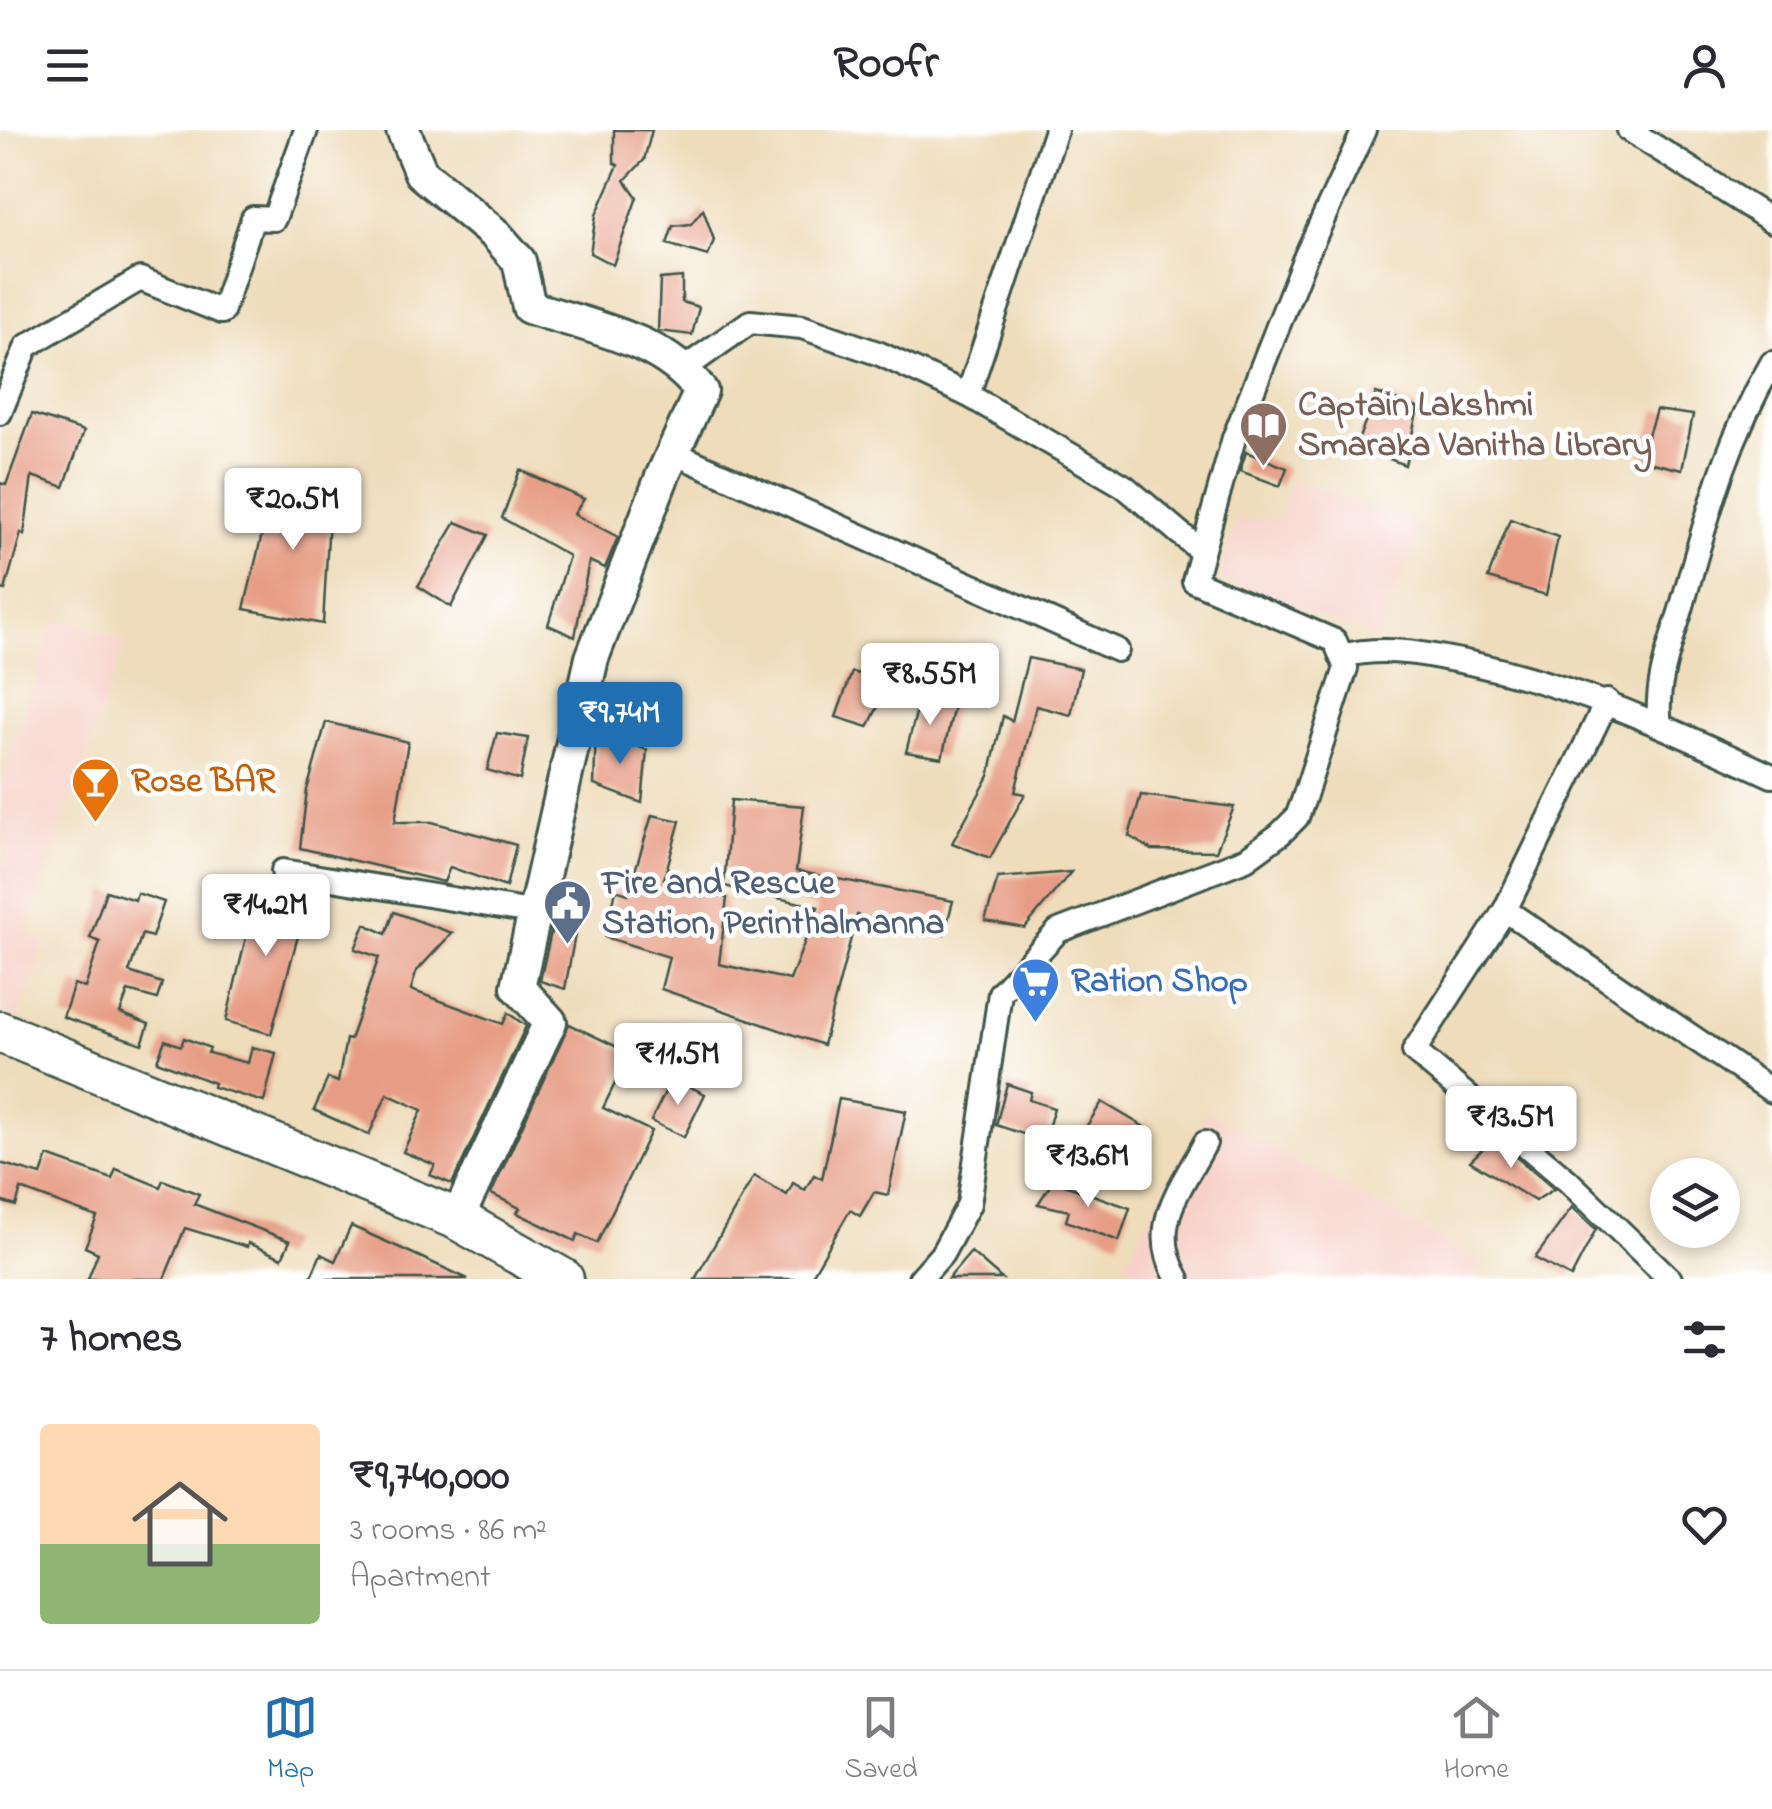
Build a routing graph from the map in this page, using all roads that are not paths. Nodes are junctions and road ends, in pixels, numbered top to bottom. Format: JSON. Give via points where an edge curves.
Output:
{"nodes":[{"id":1,"x":306,"y":130,"type":"edge"},
{"id":2,"x":403,"y":130,"type":"edge"},
{"id":3,"x":1056,"y":130,"type":"edge"},
{"id":4,"x":1364,"y":130,"type":"edge"},
{"id":5,"x":1628,"y":130,"type":"edge"},
{"id":6,"x":1772,"y":221,"type":"edge"},
{"id":7,"x":1772,"y":363,"type":"edge"},
{"id":8,"x":685,"y":368,"type":"junction"},
{"id":9,"x":968,"y":395,"type":"junction"},
{"id":10,"x":0,"y":413,"type":"edge"},
{"id":11,"x":674,"y":453,"type":"junction"},
{"id":12,"x":1202,"y":552,"type":"junction"},
{"id":13,"x":1118,"y":650,"type":"dead end"},
{"id":14,"x":1341,"y":656,"type":"junction"},
{"id":15,"x":1607,"y":701,"type":"junction"},
{"id":16,"x":1660,"y":725,"type":"junction"},
{"id":17,"x":1772,"y":776,"type":"edge"},
{"id":18,"x":283,"y":871,"type":"dead end"},
{"id":19,"x":1505,"y":910,"type":"junction"},
{"id":20,"x":532,"y":912,"type":"junction"},
{"id":21,"x":0,"y":1032,"type":"edge"},
{"id":22,"x":1772,"y":1091,"type":"edge"},
{"id":23,"x":1205,"y":1143,"type":"dead end"},
{"id":24,"x":457,"y":1219,"type":"junction"},
{"id":25,"x":518,"y":1268,"type":"edge"},
{"id":26,"x":563,"y":1279,"type":"edge"},
{"id":27,"x":920,"y":1279,"type":"edge"},
{"id":28,"x":1178,"y":1279,"type":"edge"},
{"id":29,"x":1670,"y":1279,"type":"edge"}],
"edges":[{"from":1,"to":10,"type":"street","via":[[274,218],[252,218],[222,312],[140,279],[27,346]]},
{"from":2,"to":8,"type":"street","via":[[421,173],[519,262],[529,307],[657,350]]},
{"from":3,"to":9,"type":"street"},
{"from":4,"to":12,"type":"street","via":[[1234,438]]},
{"from":5,"to":6,"type":"street"},
{"from":7,"to":16,"type":"street","via":[[1744,411],[1710,499],[1664,664]]},
{"from":8,"to":9,"type":"street","via":[[750,322],[802,326]]},
{"from":8,"to":11,"type":"street","via":[[702,391]]},
{"from":9,"to":12,"type":"street","via":[[1124,486]]},
{"from":11,"to":13,"type":"street"},
{"from":11,"to":20,"type":"street","via":[[592,658]]},
{"from":12,"to":14,"type":"street","via":[[1194,581],[1335,642]]},
{"from":14,"to":15,"type":"street","via":[[1421,652]]},
{"from":14,"to":27,"type":"street","via":[[1346,668],[1303,801],[1280,834],[1246,859],[1058,931],[1000,993],[969,1204]]},
{"from":15,"to":16,"type":"street"},
{"from":15,"to":19,"type":"street"},
{"from":16,"to":17,"type":"street"},
{"from":18,"to":20,"type":"street"},
{"from":19,"to":22,"type":"street"},
{"from":19,"to":29,"type":"street","via":[[1414,1051]]},
{"from":20,"to":24,"type":"street","via":[[518,987],[550,1022]]},
{"from":21,"to":24,"type":"highway"},
{"from":23,"to":28,"type":"street","via":[[1163,1223],[1166,1258]]},
{"from":24,"to":25,"type":"highway"},
{"from":25,"to":26,"type":"highway"}]}
